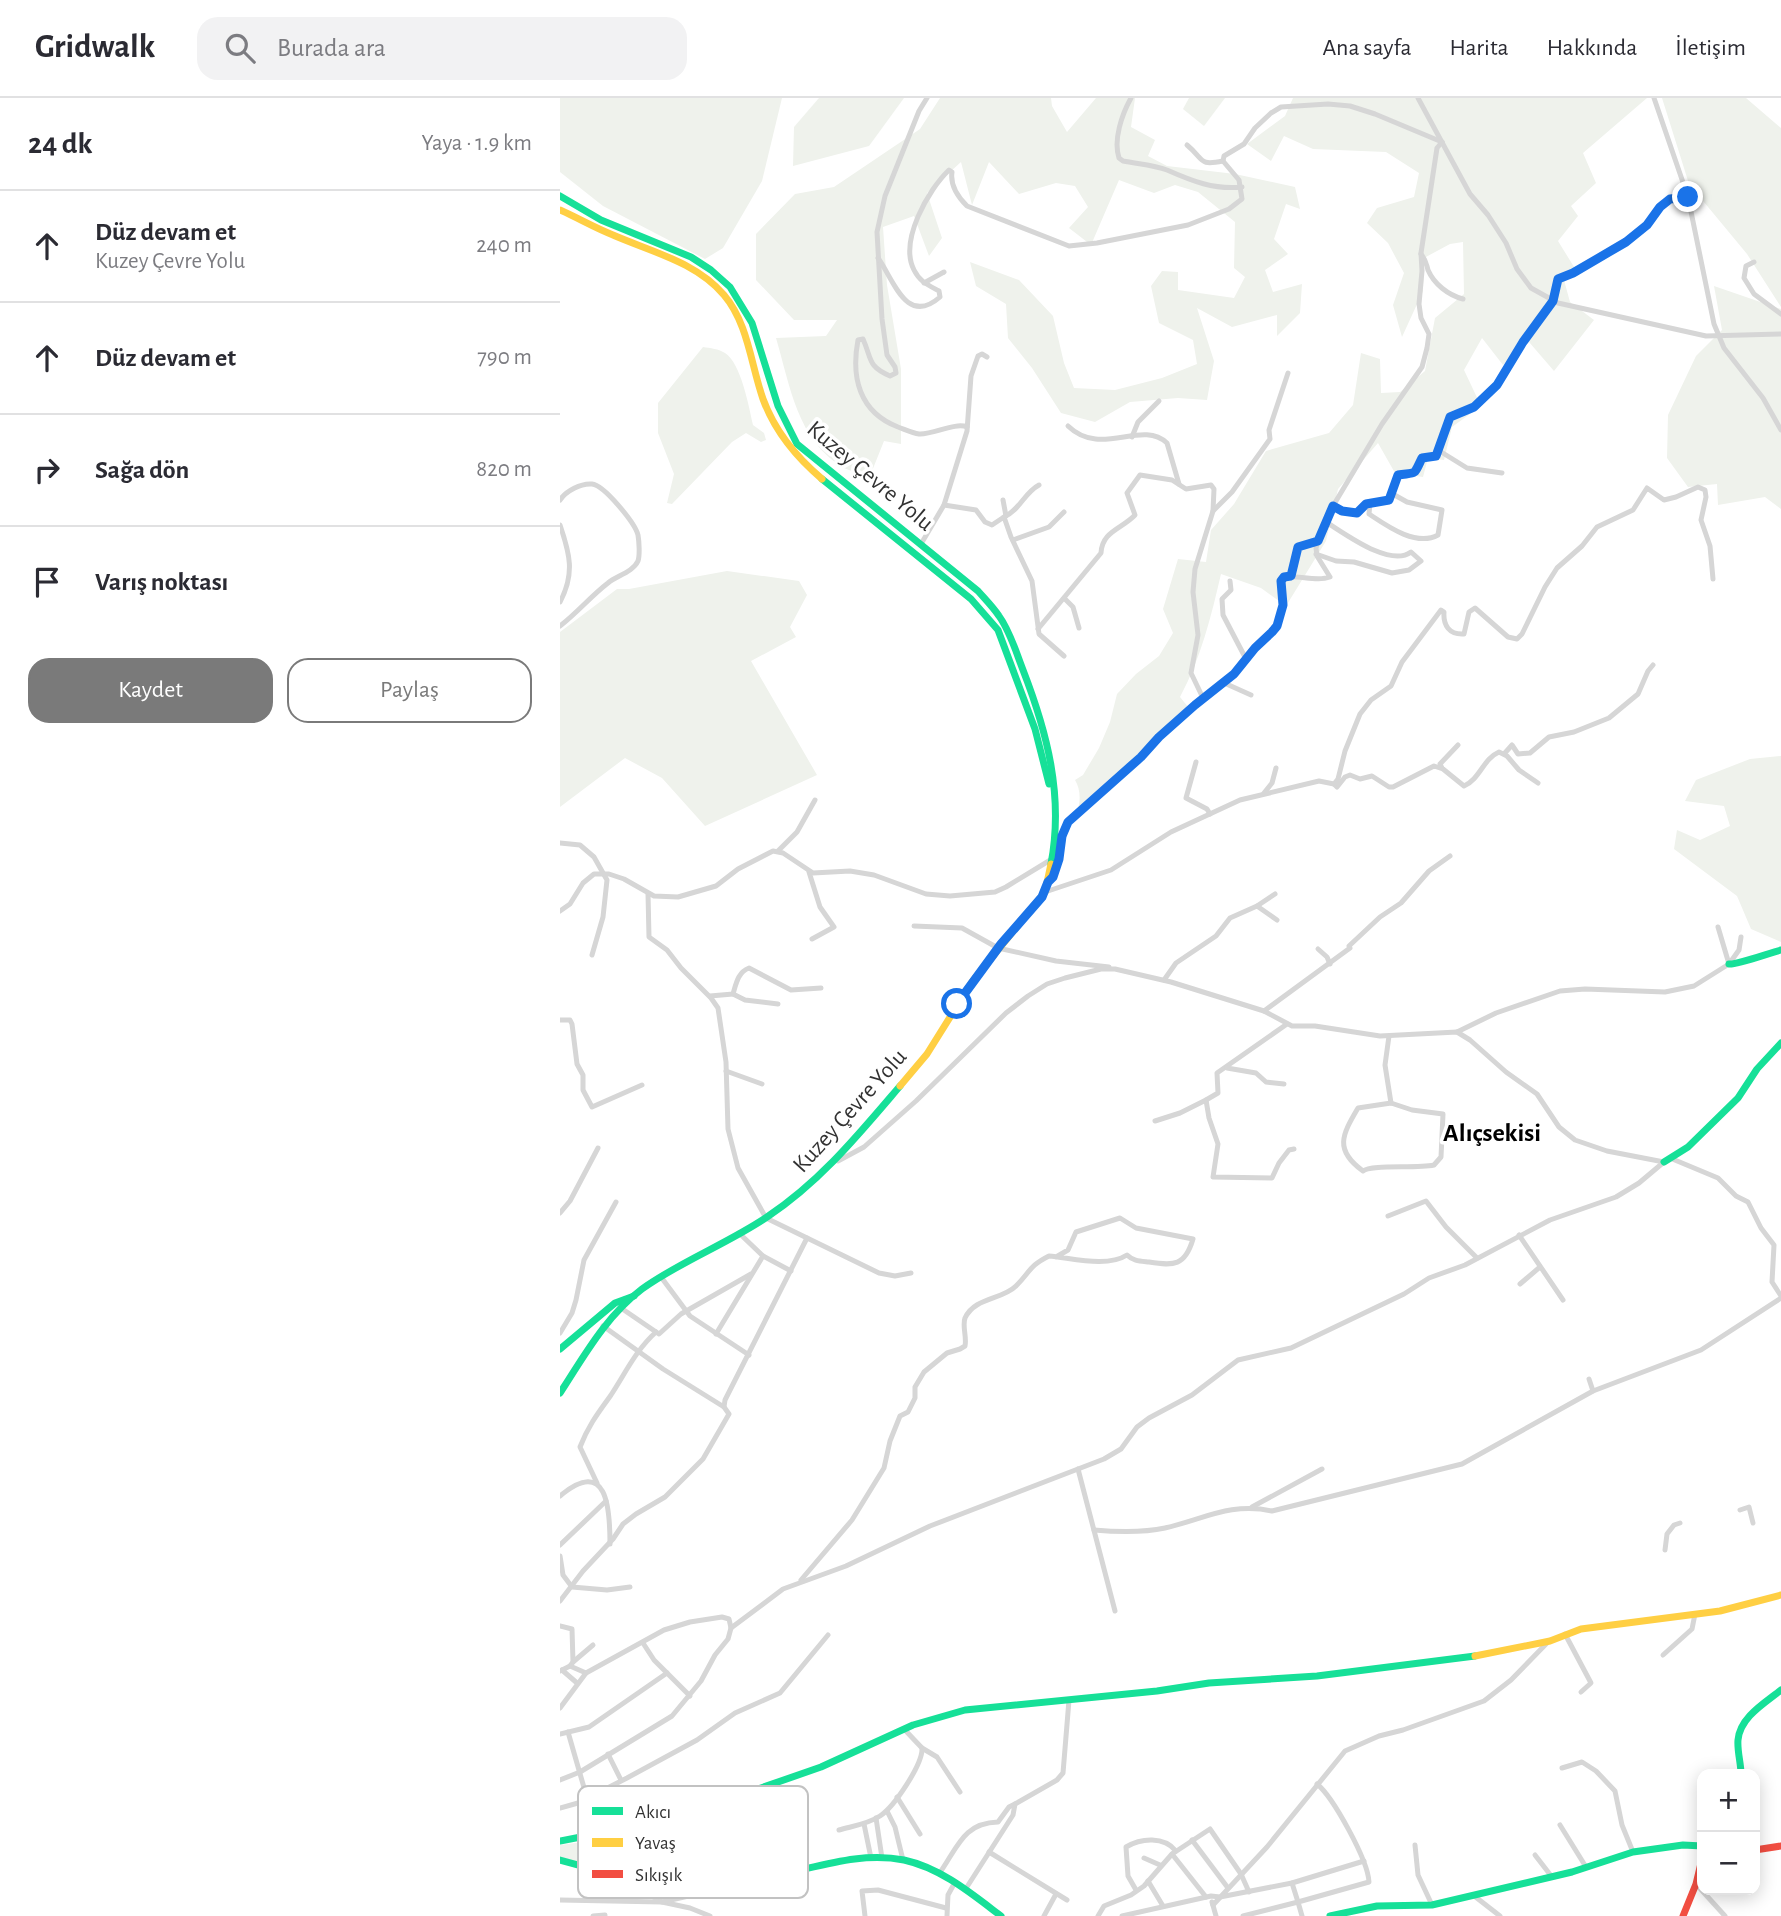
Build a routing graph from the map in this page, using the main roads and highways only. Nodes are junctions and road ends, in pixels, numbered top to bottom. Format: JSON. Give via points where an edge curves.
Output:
{"nodes":[{"id":1,"x":560,"y":196,"type":"edge"},
{"id":2,"x":560,"y":210,"type":"edge"},
{"id":3,"x":1054,"y":816,"type":"junction"},
{"id":4,"x":1781,"y":950,"type":"edge"},
{"id":5,"x":1729,"y":964,"type":"road end"},
{"id":6,"x":1781,"y":1043,"type":"edge"},
{"id":7,"x":1667,"y":1160,"type":"road end"},
{"id":8,"x":634,"y":1296,"type":"junction"},
{"id":9,"x":560,"y":1349,"type":"edge"},
{"id":10,"x":560,"y":1393,"type":"edge"},
{"id":11,"x":1781,"y":1595,"type":"edge"},
{"id":12,"x":1781,"y":1690,"type":"edge"},
{"id":13,"x":1741,"y":1769,"type":"edge"},
{"id":14,"x":766,"y":1786,"type":"edge"},
{"id":15,"x":578,"y":1838,"type":"edge"},
{"id":16,"x":560,"y":1841,"type":"edge"},
{"id":17,"x":1781,"y":1844,"type":"edge"},
{"id":18,"x":1697,"y":1845,"type":"edge"},
{"id":19,"x":1760,"y":1848,"type":"edge"},
{"id":20,"x":560,"y":1860,"type":"edge"},
{"id":21,"x":578,"y":1866,"type":"edge"},
{"id":22,"x":808,"y":1867,"type":"edge"},
{"id":23,"x":1697,"y":1880,"type":"edge"},
{"id":24,"x":999,"y":1915,"type":"edge"},
{"id":25,"x":1331,"y":1916,"type":"edge"},
{"id":26,"x":1683,"y":1916,"type":"edge"}],
"edges":[{"from":1,"to":3,"type":"main road","name":"Kuzey Çevre Yolu","via":[[581,210],[691,257],[729,287],[751,321],[779,410],[797,444],[995,610],[1008,631],[1047,740]]},
{"from":2,"to":3,"type":"main road","name":"Kuzey Çevre Yolu","via":[[689,266],[717,287],[743,324],[772,420],[793,452],[987,615],[998,630],[1035,729]]},
{"from":3,"to":8,"type":"main road","name":"Kuzey Çevre Yolu","via":[[1045,892],[957,1004],[927,1054],[835,1162],[766,1218]]},
{"from":4,"to":5,"type":"main road"},
{"from":6,"to":7,"type":"main road","via":[[1756,1069],[1738,1098],[1688,1147]]},
{"from":8,"to":9,"type":"main road","via":[[615,1303]]},
{"from":8,"to":10,"type":"main road","name":"Kuzey Çevre Yolu","via":[[603,1326]]},
{"from":11,"to":14,"type":"main road","via":[[1720,1611],[1618,1623],[1431,1663],[965,1710],[935,1717]]},
{"from":12,"to":13,"type":"main road","via":[[1742,1724],[1738,1732]]},
{"from":15,"to":16,"type":"main road"},
{"from":17,"to":19,"type":"main road"},
{"from":18,"to":25,"type":"main road","via":[[1635,1852],[1432,1905],[1377,1906]]},
{"from":20,"to":21,"type":"main road"},
{"from":22,"to":24,"type":"main road","via":[[882,1858],[903,1860],[939,1874]]},
{"from":23,"to":26,"type":"main road"}]}
